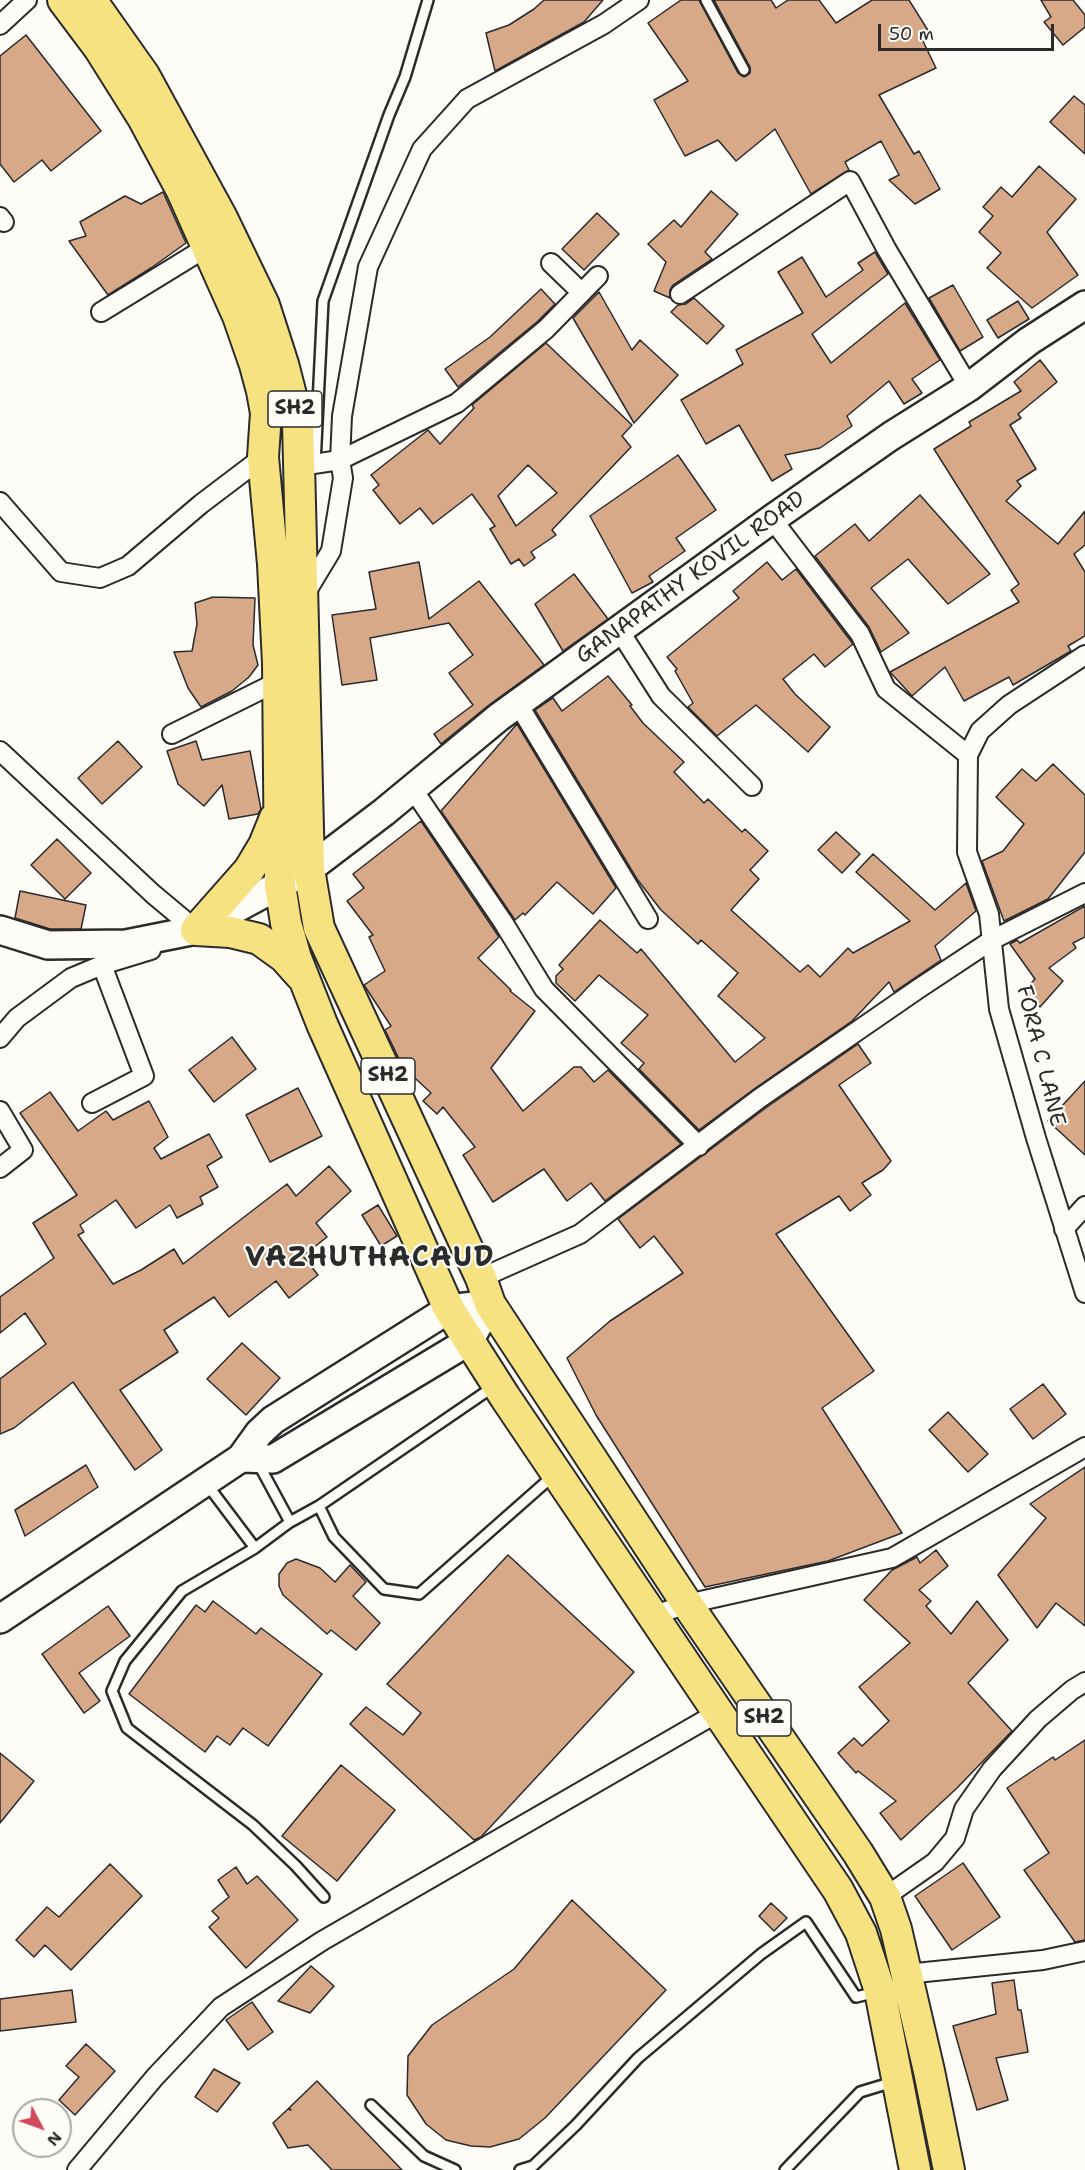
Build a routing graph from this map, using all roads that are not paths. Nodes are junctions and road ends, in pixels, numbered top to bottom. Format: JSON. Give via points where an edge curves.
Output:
{"nodes":[{"id":1,"x":27,"y":0,"type":"edge"},
{"id":2,"x":63,"y":0,"type":"edge"},
{"id":3,"x":91,"y":0,"type":"edge"},
{"id":4,"x":428,"y":0,"type":"edge"},
{"id":5,"x":639,"y":0,"type":"edge"},
{"id":6,"x":706,"y":0,"type":"edge"},
{"id":7,"x":0,"y":25,"type":"edge"},
{"id":8,"x":744,"y":70,"type":"dead end"},
{"id":9,"x":207,"y":247,"type":"junction"},
{"id":10,"x":551,"y":263,"type":"dead end"},
{"id":11,"x":598,"y":276,"type":"dead end"},
{"id":12,"x":581,"y":292,"type":"junction"},
{"id":13,"x":680,"y":294,"type":"dead end"},
{"id":14,"x":1085,"y":304,"type":"edge"},
{"id":15,"x":101,"y":312,"type":"dead end"},
{"id":16,"x":969,"y":387,"type":"junction"},
{"id":17,"x":263,"y":457,"type":"junction"},
{"id":18,"x":340,"y":460,"type":"junction"},
{"id":19,"x":307,"y":465,"type":"junction"},
{"id":20,"x":0,"y":502,"type":"edge"},
{"id":21,"x":772,"y":519,"type":"junction"},
{"id":22,"x":304,"y":597,"type":"junction"},
{"id":23,"x":619,"y":630,"type":"junction"},
{"id":24,"x":1085,"y":655,"type":"edge"},
{"id":25,"x":279,"y":681,"type":"junction"},
{"id":26,"x":518,"y":704,"type":"junction"},
{"id":27,"x":172,"y":735,"type":"dead end"},
{"id":28,"x":0,"y":752,"type":"edge"},
{"id":29,"x":968,"y":755,"type":"junction"},
{"id":30,"x":752,"y":786,"type":"dead end"},
{"id":31,"x":412,"y":788,"type":"junction"},
{"id":32,"x":279,"y":808,"type":"junction"},
{"id":33,"x":309,"y":869,"type":"junction"},
{"id":34,"x":280,"y":885,"type":"junction"},
{"id":35,"x":1085,"y":893,"type":"edge"},
{"id":36,"x":648,"y":919,"type":"dead end"},
{"id":37,"x":0,"y":930,"type":"edge"},
{"id":38,"x":196,"y":930,"type":"junction"},
{"id":39,"x":992,"y":940,"type":"junction"},
{"id":40,"x":102,"y":965,"type":"junction"},
{"id":41,"x":305,"y":981,"type":"junction"},
{"id":42,"x":0,"y":1038,"type":"edge"},
{"id":43,"x":92,"y":1103,"type":"dead end"},
{"id":44,"x":0,"y":1111,"type":"edge"},
{"id":45,"x":699,"y":1146,"type":"junction"},
{"id":46,"x":0,"y":1168,"type":"edge"},
{"id":47,"x":1085,"y":1206,"type":"edge"},
{"id":48,"x":1065,"y":1229,"type":"junction"},
{"id":49,"x":486,"y":1291,"type":"junction"},
{"id":50,"x":1085,"y":1293,"type":"edge"},
{"id":51,"x":449,"y":1309,"type":"junction"},
{"id":52,"x":469,"y":1341,"type":"junction"},
{"id":53,"x":497,"y":1384,"type":"junction"},
{"id":54,"x":1085,"y":1447,"type":"edge"},
{"id":55,"x":248,"y":1458,"type":"junction"},
{"id":56,"x":556,"y":1473,"type":"junction"},
{"id":57,"x":205,"y":1481,"type":"junction"},
{"id":58,"x":319,"y":1506,"type":"junction"},
{"id":59,"x":290,"y":1522,"type":"junction"},
{"id":60,"x":255,"y":1548,"type":"junction"},
{"id":61,"x":687,"y":1604,"type":"junction"},
{"id":62,"x":652,"y":1616,"type":"junction"},
{"id":63,"x":0,"y":1618,"type":"edge"},
{"id":64,"x":1085,"y":1682,"type":"edge"},
{"id":65,"x":717,"y":1713,"type":"junction"},
{"id":66,"x":324,"y":1897,"type":"dead end"},
{"id":67,"x":885,"y":1897,"type":"junction"},
{"id":68,"x":1085,"y":1951,"type":"edge"},
{"id":69,"x":906,"y":1974,"type":"junction"},
{"id":70,"x":880,"y":1991,"type":"junction"},
{"id":71,"x":899,"y":2080,"type":"junction"},
{"id":72,"x":371,"y":2105,"type":"dead end"},
{"id":73,"x":77,"y":2170,"type":"edge"},
{"id":74,"x":454,"y":2170,"type":"edge"},
{"id":75,"x":520,"y":2170,"type":"edge"},
{"id":76,"x":785,"y":2170,"type":"edge"},
{"id":77,"x":915,"y":2170,"type":"edge"},
{"id":78,"x":949,"y":2170,"type":"edge"}],
"edges":[{"from":1,"to":7,"type":"street"},
{"from":2,"to":9,"type":"main road","via":[[143,118]]},
{"from":3,"to":19,"type":"main road","number":"SH2","via":[[144,75],[222,218],[264,305],[283,364]]},
{"from":4,"to":19,"type":"lane","via":[[405,77],[323,301]]},
{"from":5,"to":18,"type":"street","via":[[604,24],[467,99],[422,149],[368,267],[342,416]]},
{"from":6,"to":8,"type":"lane"},
{"from":9,"to":15,"type":"street"},
{"from":9,"to":17,"type":"main road","via":[[255,365],[266,412]]},
{"from":10,"to":12,"type":"street"},
{"from":11,"to":12,"type":"street"},
{"from":12,"to":18,"type":"street","via":[[546,329],[457,404]]},
{"from":13,"to":16,"type":"street","via":[[850,181]]},
{"from":14,"to":16,"type":"main road","name":"GANAPATHY KOVIL ROAD"},
{"from":16,"to":21,"type":"main road","name":"GANAPATHY KOVIL ROAD"},
{"from":17,"to":20,"type":"street","via":[[128,566],[99,578],[60,572]]},
{"from":17,"to":25,"type":"main road"},
{"from":18,"to":19,"type":"street"},
{"from":18,"to":22,"type":"street","via":[[343,478],[331,551]]},
{"from":19,"to":22,"type":"main road","number":"SH2"},
{"from":21,"to":23,"type":"main road","name":"GANAPATHY KOVIL ROAD"},
{"from":21,"to":29,"type":"street","via":[[860,634],[886,689]]},
{"from":22,"to":33,"type":"main road","number":"SH2"},
{"from":23,"to":26,"type":"main road","name":"GANAPATHY KOVIL ROAD"},
{"from":23,"to":30,"type":"street","via":[[661,696]]},
{"from":24,"to":29,"type":"street","via":[[1009,705],[980,731]]},
{"from":25,"to":27,"type":"street"},
{"from":25,"to":32,"type":"main road"},
{"from":26,"to":31,"type":"main road","name":"GANAPATHY KOVIL ROAD"},
{"from":26,"to":36,"type":"street"},
{"from":28,"to":38,"type":"street"},
{"from":29,"to":39,"type":"street","name":"FORA C LANE","via":[[967,852],[989,914]]},
{"from":31,"to":33,"type":"main road","name":"GANAPATHY KOVIL ROAD"},
{"from":31,"to":45,"type":"street","via":[[544,989]]},
{"from":32,"to":34,"type":"main road"},
{"from":32,"to":38,"type":"main road","via":[[249,870]]},
{"from":33,"to":34,"type":"main road","name":"GANAPATHY KOVIL ROAD"},
{"from":33,"to":49,"type":"main road","number":"SH2","via":[[319,928]]},
{"from":34,"to":38,"type":"main road","name":"GANAPATHY KOVIL ROAD"},
{"from":34,"to":41,"type":"main road","via":[[286,922]]},
{"from":35,"to":39,"type":"street"},
{"from":37,"to":38,"type":"main road","name":"GANAPATHY KOVIL ROAD","via":[[48,945],[126,944]]},
{"from":38,"to":40,"type":"street","via":[[160,948]]},
{"from":38,"to":41,"type":"main road","via":[[259,939],[284,957]]},
{"from":39,"to":45,"type":"street","via":[[760,1098]]},
{"from":39,"to":48,"type":"street","name":"FORA C LANE","via":[[999,1009]]},
{"from":40,"to":42,"type":"street","via":[[71,978],[17,1018]]},
{"from":40,"to":43,"type":"street","via":[[144,1076]]},
{"from":41,"to":51,"type":"main road"},
{"from":44,"to":46,"type":"street","via":[[23,1150]]},
{"from":45,"to":49,"type":"street","via":[[580,1234]]},
{"from":47,"to":48,"type":"street"},
{"from":48,"to":50,"type":"street","name":"FORA C LANE"},
{"from":49,"to":51,"type":"main road"},
{"from":49,"to":52,"type":"main road"},
{"from":49,"to":61,"type":"main road","number":"SH2"},
{"from":51,"to":52,"type":"main road"},
{"from":51,"to":55,"type":"main road","via":[[273,1420],[259,1433]]},
{"from":52,"to":53,"type":"main road"},
{"from":52,"to":55,"type":"main road","via":[[273,1459]]},
{"from":53,"to":56,"type":"main road"},
{"from":53,"to":58,"type":"lane"},
{"from":54,"to":61,"type":"street","via":[[892,1558]]},
{"from":55,"to":57,"type":"main road"},
{"from":55,"to":59,"type":"lane"},
{"from":56,"to":58,"type":"lane","via":[[419,1594],[384,1589],[334,1537]]},
{"from":56,"to":62,"type":"main road"},
{"from":57,"to":60,"type":"lane"},
{"from":57,"to":63,"type":"main road"},
{"from":58,"to":59,"type":"lane"},
{"from":59,"to":60,"type":"lane"},
{"from":60,"to":66,"type":"lane","via":[[182,1590],[125,1661],[112,1691],[127,1728],[253,1825]]},
{"from":61,"to":62,"type":"street"},
{"from":61,"to":67,"type":"main road","number":"SH2"},
{"from":62,"to":65,"type":"main road"},
{"from":64,"to":67,"type":"street","via":[[1038,1719],[992,1769],[964,1809],[955,1838],[935,1862]]},
{"from":65,"to":70,"type":"main road","via":[[838,1890],[861,1933]]},
{"from":65,"to":73,"type":"street","via":[[321,1941],[221,2007],[155,2077]]},
{"from":67,"to":69,"type":"main road","number":"SH2"},
{"from":68,"to":69,"type":"street","via":[[1042,1960]]},
{"from":69,"to":78,"type":"main road","number":"SH2"},
{"from":70,"to":71,"type":"main road"},
{"from":70,"to":75,"type":"lane","via":[[856,1997],[806,1922],[761,1954],[639,2058],[533,2166]]},
{"from":71,"to":76,"type":"lane","via":[[860,2092]]},
{"from":71,"to":77,"type":"main road"},
{"from":72,"to":74,"type":"lane","via":[[424,2156]]}]}
